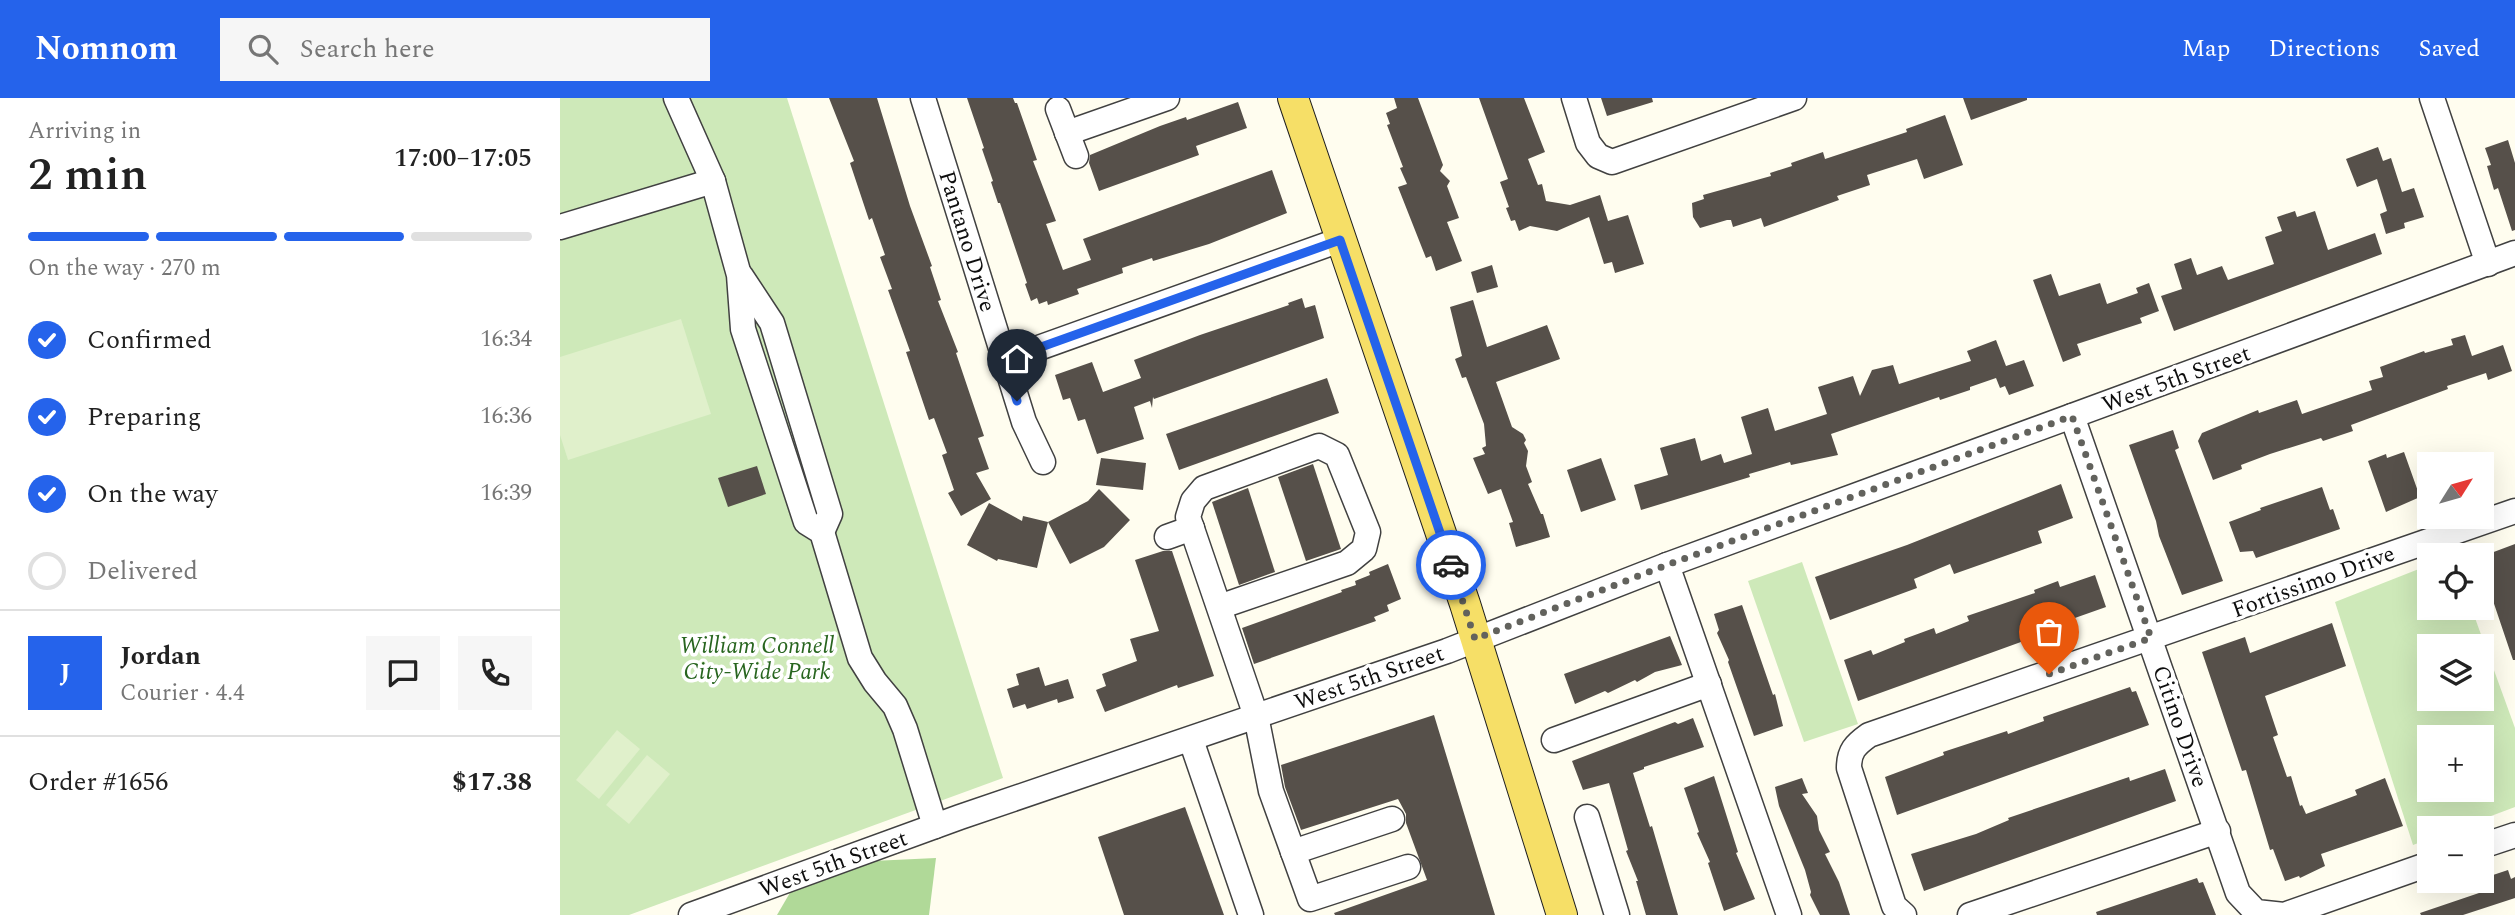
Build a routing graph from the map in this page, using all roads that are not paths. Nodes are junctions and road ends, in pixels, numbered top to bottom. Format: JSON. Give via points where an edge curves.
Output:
{"nodes":[{"id":1,"x":676,"y":98,"type":"edge"},
{"id":2,"x":923,"y":98,"type":"edge"},
{"id":3,"x":1167,"y":98,"type":"edge"},
{"id":4,"x":1293,"y":98,"type":"edge"},
{"id":5,"x":1574,"y":98,"type":"edge"},
{"id":6,"x":1794,"y":98,"type":"edge"},
{"id":7,"x":2432,"y":98,"type":"edge"},
{"id":8,"x":1058,"y":109,"type":"dead end"},
{"id":9,"x":1067,"y":132,"type":"junction"},
{"id":10,"x":1076,"y":156,"type":"dead end"},
{"id":11,"x":713,"y":181,"type":"junction"},
{"id":12,"x":560,"y":227,"type":"edge"},
{"id":13,"x":1340,"y":240,"type":"junction"},
{"id":14,"x":2515,"y":253,"type":"edge"},
{"id":15,"x":2487,"y":264,"type":"junction"},
{"id":16,"x":1005,"y":360,"type":"junction"},
{"id":17,"x":2072,"y":416,"type":"junction"},
{"id":18,"x":1043,"y":462,"type":"dead end"},
{"id":19,"x":2515,"y":511,"type":"edge"},
{"id":20,"x":1192,"y":528,"type":"junction"},
{"id":21,"x":1167,"y":537,"type":"dead end"},
{"id":22,"x":1667,"y":565,"type":"junction"},
{"id":23,"x":1219,"y":607,"type":"junction"},
{"id":24,"x":2151,"y":638,"type":"junction"},
{"id":25,"x":1475,"y":639,"type":"junction"},
{"id":26,"x":1709,"y":684,"type":"junction"},
{"id":27,"x":1256,"y":716,"type":"junction"},
{"id":28,"x":1191,"y":740,"type":"junction"},
{"id":29,"x":1555,"y":740,"type":"dead end"},
{"id":30,"x":1587,"y":817,"type":"dead end"},
{"id":31,"x":1392,"y":819,"type":"dead end"},
{"id":32,"x":935,"y":826,"type":"junction"},
{"id":33,"x":2217,"y":831,"type":"junction"},
{"id":34,"x":2515,"y":835,"type":"edge"},
{"id":35,"x":2494,"y":841,"type":"edge"},
{"id":36,"x":1293,"y":852,"type":"junction"},
{"id":37,"x":1408,"y":867,"type":"dead end"},
{"id":38,"x":2417,"y":868,"type":"edge"},
{"id":39,"x":1783,"y":913,"type":"edge"},
{"id":40,"x":691,"y":915,"type":"edge"},
{"id":41,"x":1251,"y":915,"type":"edge"},
{"id":42,"x":1562,"y":915,"type":"edge"},
{"id":43,"x":1617,"y":915,"type":"edge"},
{"id":44,"x":1904,"y":915,"type":"edge"},
{"id":45,"x":1970,"y":915,"type":"edge"}],
"edges":[{"from":1,"to":11,"type":"street"},
{"from":2,"to":16,"type":"street","name":"Pantano Drive"},
{"from":3,"to":9,"type":"street"},
{"from":4,"to":13,"type":"main road"},
{"from":5,"to":6,"type":"street","via":[[1588,143],[1598,156],[1612,162]]},
{"from":7,"to":15,"type":"street"},
{"from":8,"to":9,"type":"street"},
{"from":9,"to":10,"type":"street"},
{"from":11,"to":12,"type":"street"},
{"from":11,"to":32,"type":"street","via":[[739,275],[772,323],[830,514],[822,532],[860,658],[895,706]]},
{"from":13,"to":16,"type":"street"},
{"from":13,"to":25,"type":"main road"},
{"from":14,"to":15,"type":"street","name":"West 5th Street"},
{"from":15,"to":17,"type":"street","name":"West 5th Street"},
{"from":16,"to":18,"type":"street","name":"Pantano Drive","via":[[1028,433]]},
{"from":17,"to":22,"type":"street","name":"West 5th Street"},
{"from":17,"to":24,"type":"street","name":"Citino Drive"},
{"from":19,"to":24,"type":"street","name":"Fortissimo Drive"},
{"from":20,"to":21,"type":"street"},
{"from":20,"to":23,"type":"street"},
{"from":20,"to":23,"type":"street","via":[[1188,517],[1204,488],[1318,446],[1337,455],[1368,532],[1364,549],[1347,563]]},
{"from":22,"to":25,"type":"street","name":"West 5th Street"},
{"from":22,"to":26,"type":"street"},
{"from":23,"to":27,"type":"street"},
{"from":24,"to":33,"type":"street","name":"Citino Drive"},
{"from":24,"to":44,"type":"street","name":"Fortissimo Drive","via":[[1869,735],[1856,744],[1849,755],[1849,768],[1894,906]]},
{"from":25,"to":27,"type":"street","name":"West 5th Street"},
{"from":25,"to":42,"type":"main road"},
{"from":26,"to":29,"type":"street"},
{"from":26,"to":39,"type":"street"},
{"from":27,"to":28,"type":"street","name":"West 5th Street"},
{"from":27,"to":36,"type":"street","via":[[1271,791]]},
{"from":28,"to":32,"type":"street","name":"West 5th Street"},
{"from":28,"to":41,"type":"street"},
{"from":30,"to":43,"type":"street"},
{"from":31,"to":36,"type":"street"},
{"from":32,"to":40,"type":"street","name":"West 5th Street"},
{"from":33,"to":38,"type":"street","name":"Citino Drive","via":[[2238,893],[2256,912],[2284,915]]},
{"from":33,"to":45,"type":"street"},
{"from":34,"to":35,"type":"street"},
{"from":36,"to":37,"type":"street","via":[[1310,900]]}]}
